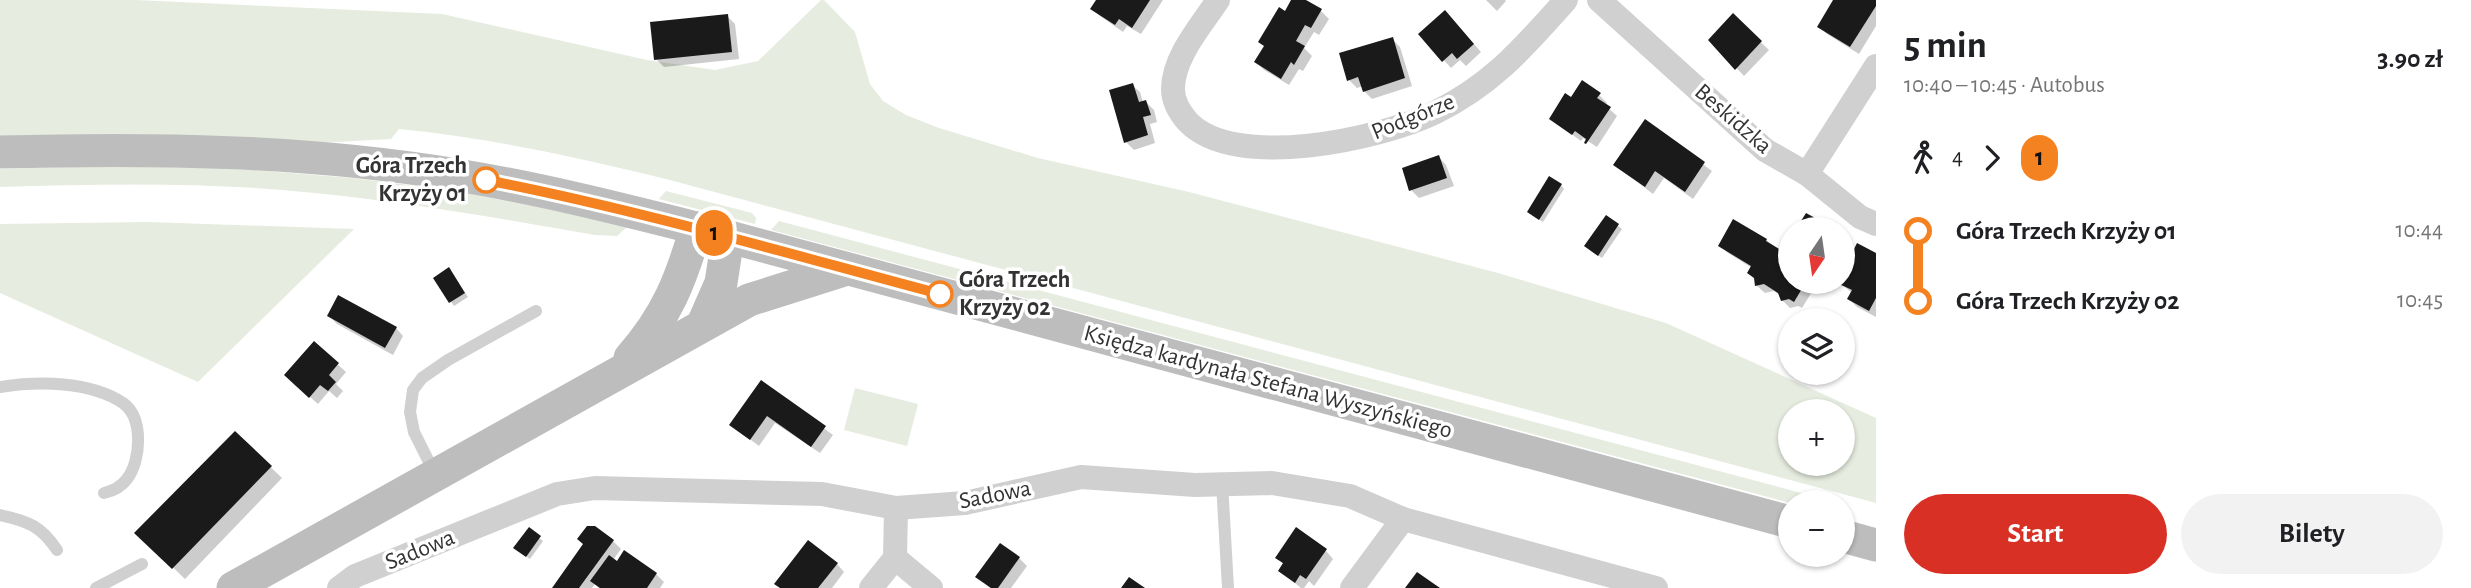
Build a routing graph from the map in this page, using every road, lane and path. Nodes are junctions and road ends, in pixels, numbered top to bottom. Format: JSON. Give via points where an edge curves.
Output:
{"nodes":[{"id":1,"x":1218,"y":0,"type":"edge"},
{"id":2,"x":1566,"y":0,"type":"edge"},
{"id":3,"x":1599,"y":0,"type":"edge"},
{"id":4,"x":1876,"y":66,"type":"edge"},
{"id":5,"x":0,"y":152,"type":"edge"},
{"id":6,"x":1807,"y":174,"type":"junction"},
{"id":7,"x":1876,"y":224,"type":"edge"},
{"id":8,"x":696,"y":228,"type":"junction"},
{"id":9,"x":728,"y":237,"type":"junction"},
{"id":10,"x":847,"y":270,"type":"junction"},
{"id":11,"x":536,"y":311,"type":"dead end"},
{"id":12,"x":703,"y":324,"type":"junction"},
{"id":13,"x":617,"y":373,"type":"junction"},
{"id":14,"x":0,"y":387,"type":"edge"},
{"id":15,"x":436,"y":475,"type":"junction"},
{"id":16,"x":1222,"y":484,"type":"junction"},
{"id":17,"x":104,"y":493,"type":"dead end"},
{"id":18,"x":896,"y":508,"type":"junction"},
{"id":19,"x":0,"y":515,"type":"edge"},
{"id":20,"x":1403,"y":519,"type":"junction"},
{"id":21,"x":1778,"y":519,"type":"edge"},
{"id":22,"x":1855,"y":539,"type":"edge"},
{"id":23,"x":1876,"y":545,"type":"edge"},
{"id":24,"x":57,"y":550,"type":"dead end"},
{"id":25,"x":895,"y":558,"type":"junction"},
{"id":26,"x":142,"y":564,"type":"dead end"},
{"id":27,"x":1605,"y":582,"type":"edge"},
{"id":28,"x":252,"y":583,"type":"edge"},
{"id":29,"x":96,"y":588,"type":"edge"},
{"id":30,"x":339,"y":588,"type":"edge"},
{"id":31,"x":871,"y":588,"type":"edge"},
{"id":32,"x":931,"y":588,"type":"edge"},
{"id":33,"x":1228,"y":588,"type":"edge"},
{"id":34,"x":1352,"y":588,"type":"edge"},
{"id":35,"x":1656,"y":588,"type":"edge"}],
"edges":[{"from":1,"to":2,"type":"street","name":"Podgórze","via":[[1176,69],[1172,92],[1192,126],[1222,140],[1254,147],[1319,145],[1414,122],[1483,85]]},
{"from":3,"to":6,"type":"street","name":"Beskidzka","via":[[1765,150]]},
{"from":4,"to":6,"type":"street"},
{"from":5,"to":8,"type":"main road","name":"Księdza kardynała Stefana Wyszyńskiego","via":[[149,150],[352,161],[457,174]]},
{"from":6,"to":7,"type":"street","name":"Beskidzka","via":[[1860,217]]},
{"from":8,"to":9,"type":"main road","name":"Księdza kardynała Stefana Wyszyńskiego"},
{"from":8,"to":13,"type":"main road","via":[[684,269],[652,333]]},
{"from":9,"to":10,"type":"main road","name":"Księdza kardynała Stefana Wyszyńskiego"},
{"from":9,"to":12,"type":"main road","via":[[721,283]]},
{"from":10,"to":12,"type":"main road","via":[[749,300]]},
{"from":10,"to":21,"type":"main road","name":"Księdza kardynała Stefana Wyszyńskiego"},
{"from":11,"to":15,"type":"lane","via":[[448,360],[422,378],[414,390],[410,412],[414,432]]},
{"from":12,"to":13,"type":"main road"},
{"from":13,"to":15,"type":"main road"},
{"from":14,"to":17,"type":"lane","via":[[72,386],[125,405],[136,426],[135,458],[127,480]]},
{"from":15,"to":28,"type":"main road"},
{"from":16,"to":18,"type":"street","name":"Sadowa","via":[[1081,477],[965,503]]},
{"from":16,"to":20,"type":"street","name":"Sadowa","via":[[1272,483],[1350,496]]},
{"from":16,"to":33,"type":"lane"},
{"from":18,"to":25,"type":"street"},
{"from":18,"to":30,"type":"street","name":"Sadowa","via":[[822,494],[572,491],[355,576]]},
{"from":19,"to":24,"type":"lane","via":[[36,526]]},
{"from":20,"to":27,"type":"street","name":"Sadowa"},
{"from":20,"to":34,"type":"street"},
{"from":22,"to":23,"type":"main road"},
{"from":25,"to":31,"type":"street"},
{"from":25,"to":32,"type":"street"},
{"from":26,"to":29,"type":"lane"},
{"from":27,"to":35,"type":"street","name":"Sadowa"}]}
